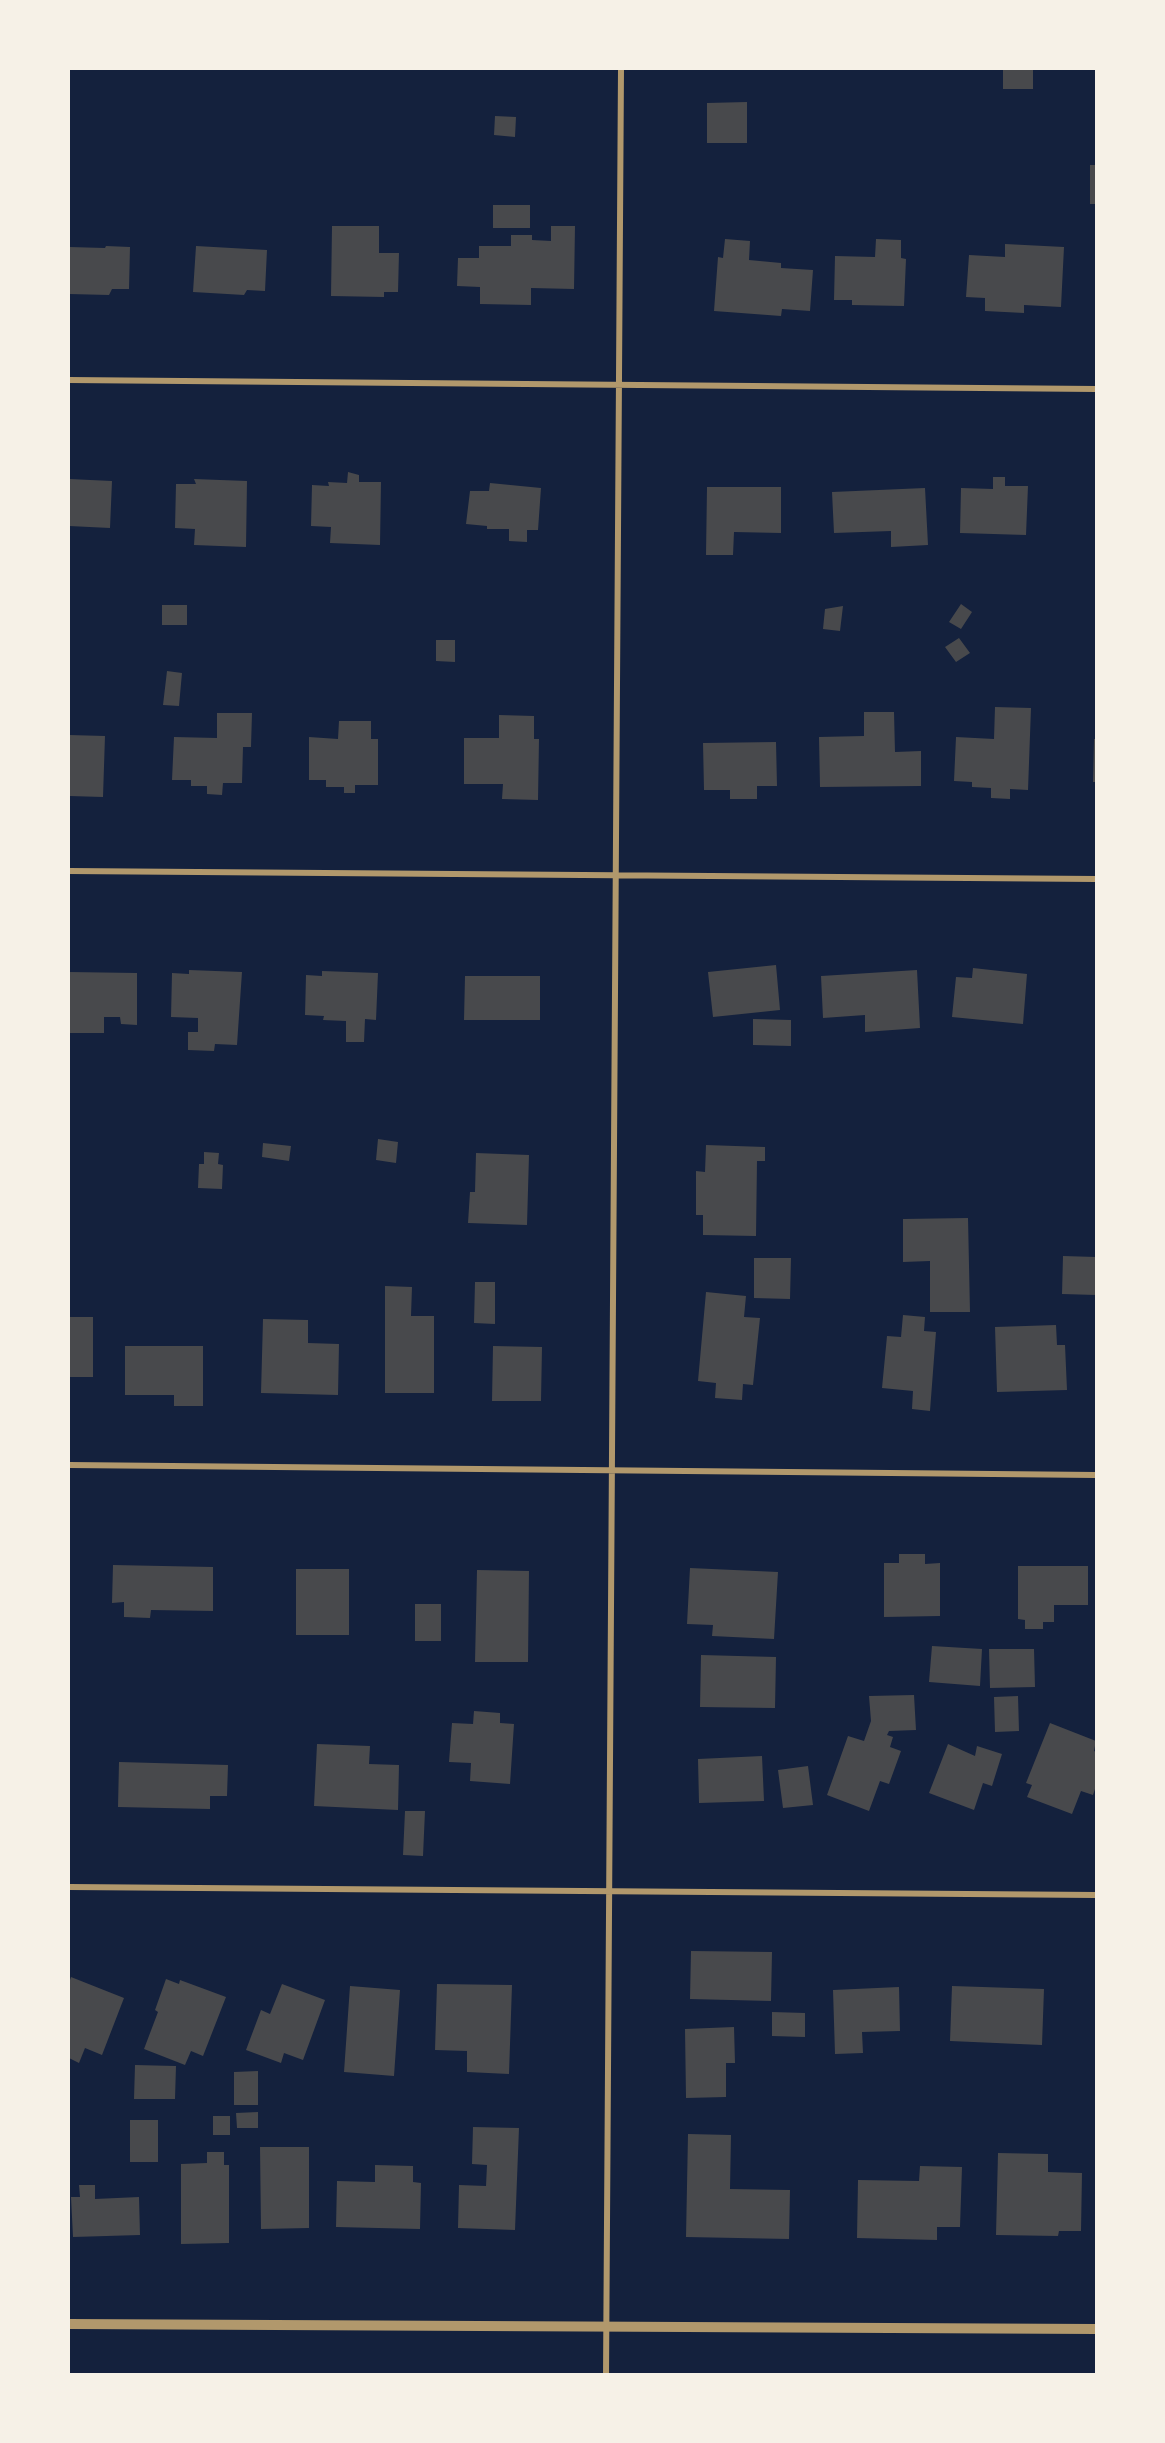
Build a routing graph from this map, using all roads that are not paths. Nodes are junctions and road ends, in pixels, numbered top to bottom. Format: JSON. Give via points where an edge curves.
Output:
{"nodes":[{"id":1,"x":621,"y":69,"type":"edge"},
{"id":2,"x":69,"y":380,"type":"edge"},
{"id":3,"x":618,"y":383,"type":"junction"},
{"id":4,"x":1096,"y":389,"type":"edge"},
{"id":5,"x":69,"y":871,"type":"edge"},
{"id":6,"x":615,"y":876,"type":"junction"},
{"id":7,"x":1096,"y":879,"type":"edge"},
{"id":8,"x":69,"y":1466,"type":"edge"},
{"id":9,"x":613,"y":1471,"type":"junction"},
{"id":10,"x":1096,"y":1475,"type":"edge"},
{"id":11,"x":69,"y":1887,"type":"edge"},
{"id":12,"x":609,"y":1891,"type":"junction"},
{"id":13,"x":1096,"y":1896,"type":"edge"},
{"id":14,"x":69,"y":2324,"type":"edge"},
{"id":15,"x":606,"y":2328,"type":"junction"},
{"id":16,"x":1096,"y":2329,"type":"edge"},
{"id":17,"x":606,"y":2374,"type":"edge"}],
"edges":[{"from":1,"to":3,"type":"street"},
{"from":2,"to":3,"type":"street"},
{"from":3,"to":4,"type":"street"},
{"from":3,"to":6,"type":"street"},
{"from":5,"to":6,"type":"street"},
{"from":6,"to":7,"type":"street"},
{"from":6,"to":9,"type":"street"},
{"from":8,"to":9,"type":"street"},
{"from":9,"to":10,"type":"street"},
{"from":9,"to":12,"type":"street"},
{"from":11,"to":12,"type":"street"},
{"from":12,"to":13,"type":"street"},
{"from":12,"to":15,"type":"street"},
{"from":14,"to":15,"type":"street"},
{"from":15,"to":16,"type":"street"},
{"from":15,"to":17,"type":"street"}]}
